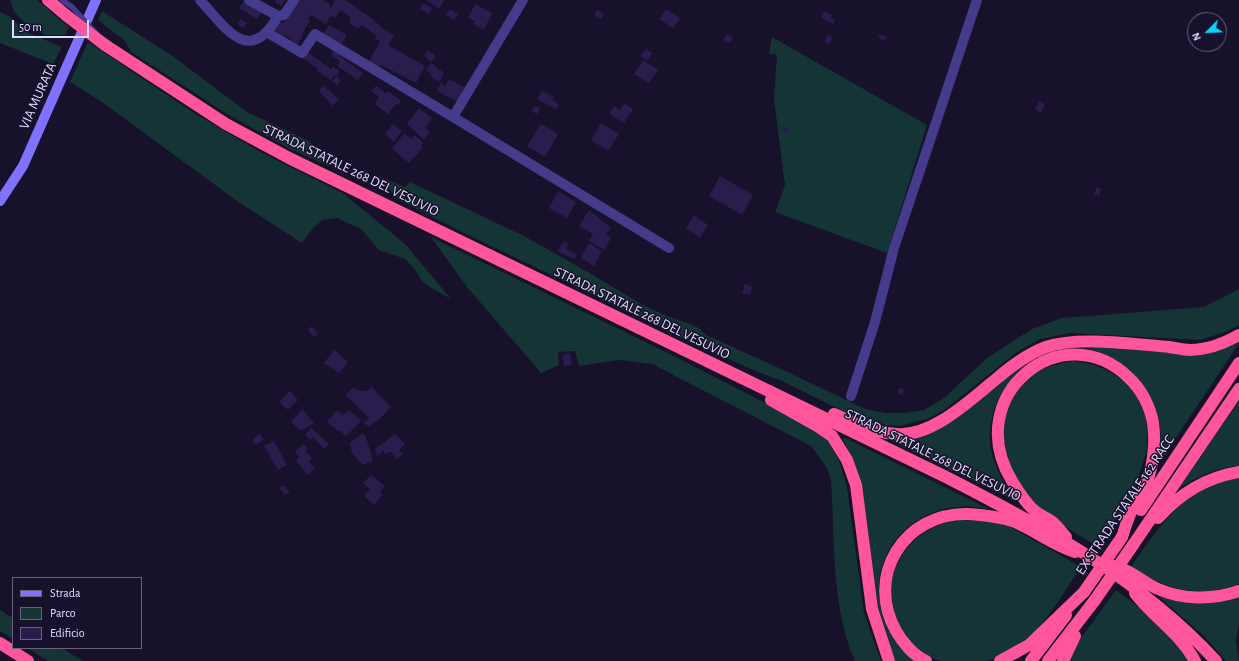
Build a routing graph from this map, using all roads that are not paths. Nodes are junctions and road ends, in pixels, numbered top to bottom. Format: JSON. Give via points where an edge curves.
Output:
{"nodes":[{"id":1,"x":48,"y":0,"type":"edge"},
{"id":2,"x":62,"y":0,"type":"edge"},
{"id":3,"x":96,"y":0,"type":"edge"},
{"id":4,"x":200,"y":0,"type":"edge"},
{"id":5,"x":249,"y":0,"type":"edge"},
{"id":6,"x":294,"y":0,"type":"edge"},
{"id":7,"x":523,"y":0,"type":"edge"},
{"id":8,"x":977,"y":0,"type":"edge"},
{"id":9,"x":69,"y":12,"type":"junction"},
{"id":10,"x":278,"y":16,"type":"junction"},
{"id":11,"x":268,"y":32,"type":"junction"},
{"id":12,"x":453,"y":117,"type":"junction"},
{"id":13,"x":0,"y":200,"type":"edge"},
{"id":14,"x":669,"y":248,"type":"dead end"},
{"id":15,"x":1239,"y":335,"type":"edge"},
{"id":16,"x":1239,"y":363,"type":"edge"},
{"id":17,"x":721,"y":368,"type":"junction"},
{"id":18,"x":752,"y":383,"type":"junction"},
{"id":19,"x":1239,"y":389,"type":"edge"},
{"id":20,"x":851,"y":396,"type":"dead end"},
{"id":21,"x":1239,"y":472,"type":"edge"},
{"id":22,"x":1122,"y":538,"type":"junction"},
{"id":23,"x":1073,"y":545,"type":"junction"},
{"id":24,"x":1133,"y":545,"type":"junction"},
{"id":25,"x":1094,"y":559,"type":"junction"},
{"id":26,"x":1124,"y":580,"type":"junction"},
{"id":27,"x":1239,"y":591,"type":"edge"},
{"id":28,"x":1084,"y":592,"type":"junction"},
{"id":29,"x":1095,"y":600,"type":"junction"},
{"id":30,"x":0,"y":643,"type":"edge"},
{"id":31,"x":28,"y":661,"type":"edge"},
{"id":32,"x":889,"y":661,"type":"edge"},
{"id":33,"x":926,"y":661,"type":"edge"},
{"id":34,"x":1000,"y":661,"type":"edge"},
{"id":35,"x":1031,"y":661,"type":"edge"},
{"id":36,"x":1048,"y":661,"type":"edge"},
{"id":37,"x":1063,"y":661,"type":"edge"},
{"id":38,"x":1195,"y":661,"type":"edge"},
{"id":39,"x":1216,"y":661,"type":"edge"}],
"edges":[{"from":1,"to":9,"type":"highway","name":"STRADA STATALE 268 DEL VESUVIO"},
{"from":2,"to":9,"type":"lane"},
{"from":3,"to":13,"type":"street","name":"VIA MURATA","via":[[23,166]]},
{"from":4,"to":11,"type":"street","via":[[231,34],[242,41],[251,41]]},
{"from":5,"to":10,"type":"street"},
{"from":6,"to":10,"type":"street","via":[[284,15]]},
{"from":7,"to":12,"type":"street"},
{"from":8,"to":20,"type":"street","via":[[894,248],[875,322]]},
{"from":9,"to":17,"type":"highway","name":"STRADA STATALE 268 DEL VESUVIO","bridge":true,"via":[[105,45],[226,124],[289,158]]},
{"from":10,"to":11,"type":"street"},
{"from":11,"to":12,"type":"street","via":[[302,53],[315,34]]},
{"from":12,"to":14,"type":"street"},
{"from":15,"to":18,"type":"highway","via":[[1212,346],[1191,350],[1118,343],[1061,343],[1024,359],[942,421],[919,431],[897,434],[860,426],[795,397]]},
{"from":16,"to":22,"type":"highway","name":"EX STRADA STATALE 162 RACC"},
{"from":17,"to":18,"type":"highway","name":"STRADA STATALE 268 DEL VESUVIO"},
{"from":17,"to":32,"type":"highway","via":[[819,427],[832,436],[842,450],[856,485],[872,609]]},
{"from":18,"to":23,"type":"highway","name":"STRADA STATALE 268 DEL VESUVIO","via":[[973,490]]},
{"from":19,"to":24,"type":"highway","name":"EX STRADA STATALE 162 RACC"},
{"from":21,"to":24,"type":"highway","via":[[1222,475],[1200,484],[1173,502]]},
{"from":22,"to":23,"type":"highway","via":[[1130,512],[1143,491],[1152,462],[1153,423],[1147,402],[1135,383],[1119,368],[1099,359],[1078,356],[1056,357],[1023,374],[1010,390],[1000,414],[997,436],[1002,458],[1015,486],[1036,512],[1053,522]]},
{"from":22,"to":28,"type":"highway","name":"EX STRADA STATALE 162 RACC","bridge":true},
{"from":23,"to":25,"type":"highway","name":"STRADA STATALE 268 DEL VESUVIO"},
{"from":24,"to":29,"type":"highway","name":"EX STRADA STATALE 162 RACC","bridge":true},
{"from":25,"to":26,"type":"highway","name":"STRADA STATALE 268 DEL VESUVIO"},
{"from":25,"to":27,"type":"highway","via":[[1123,568],[1158,589],[1178,596],[1202,598],[1225,596]]},
{"from":25,"to":33,"type":"highway","via":[[1059,547],[1005,519],[967,514],[928,523],[902,542],[889,564],[885,583],[885,603],[891,622],[900,638]]},
{"from":26,"to":38,"type":"highway","via":[[1145,606],[1180,638]]},
{"from":26,"to":39,"type":"highway","name":"STRADA STATALE 268 DEL VESUVIO","via":[[1175,620]]},
{"from":28,"to":34,"type":"highway","via":[[1029,645]]},
{"from":28,"to":35,"type":"highway","name":"EX STRADA STATALE 162 RACC"},
{"from":29,"to":36,"type":"highway","name":"EX STRADA STATALE 162 RACC"},
{"from":29,"to":37,"type":"highway"},
{"from":30,"to":31,"type":"highway"}]}
